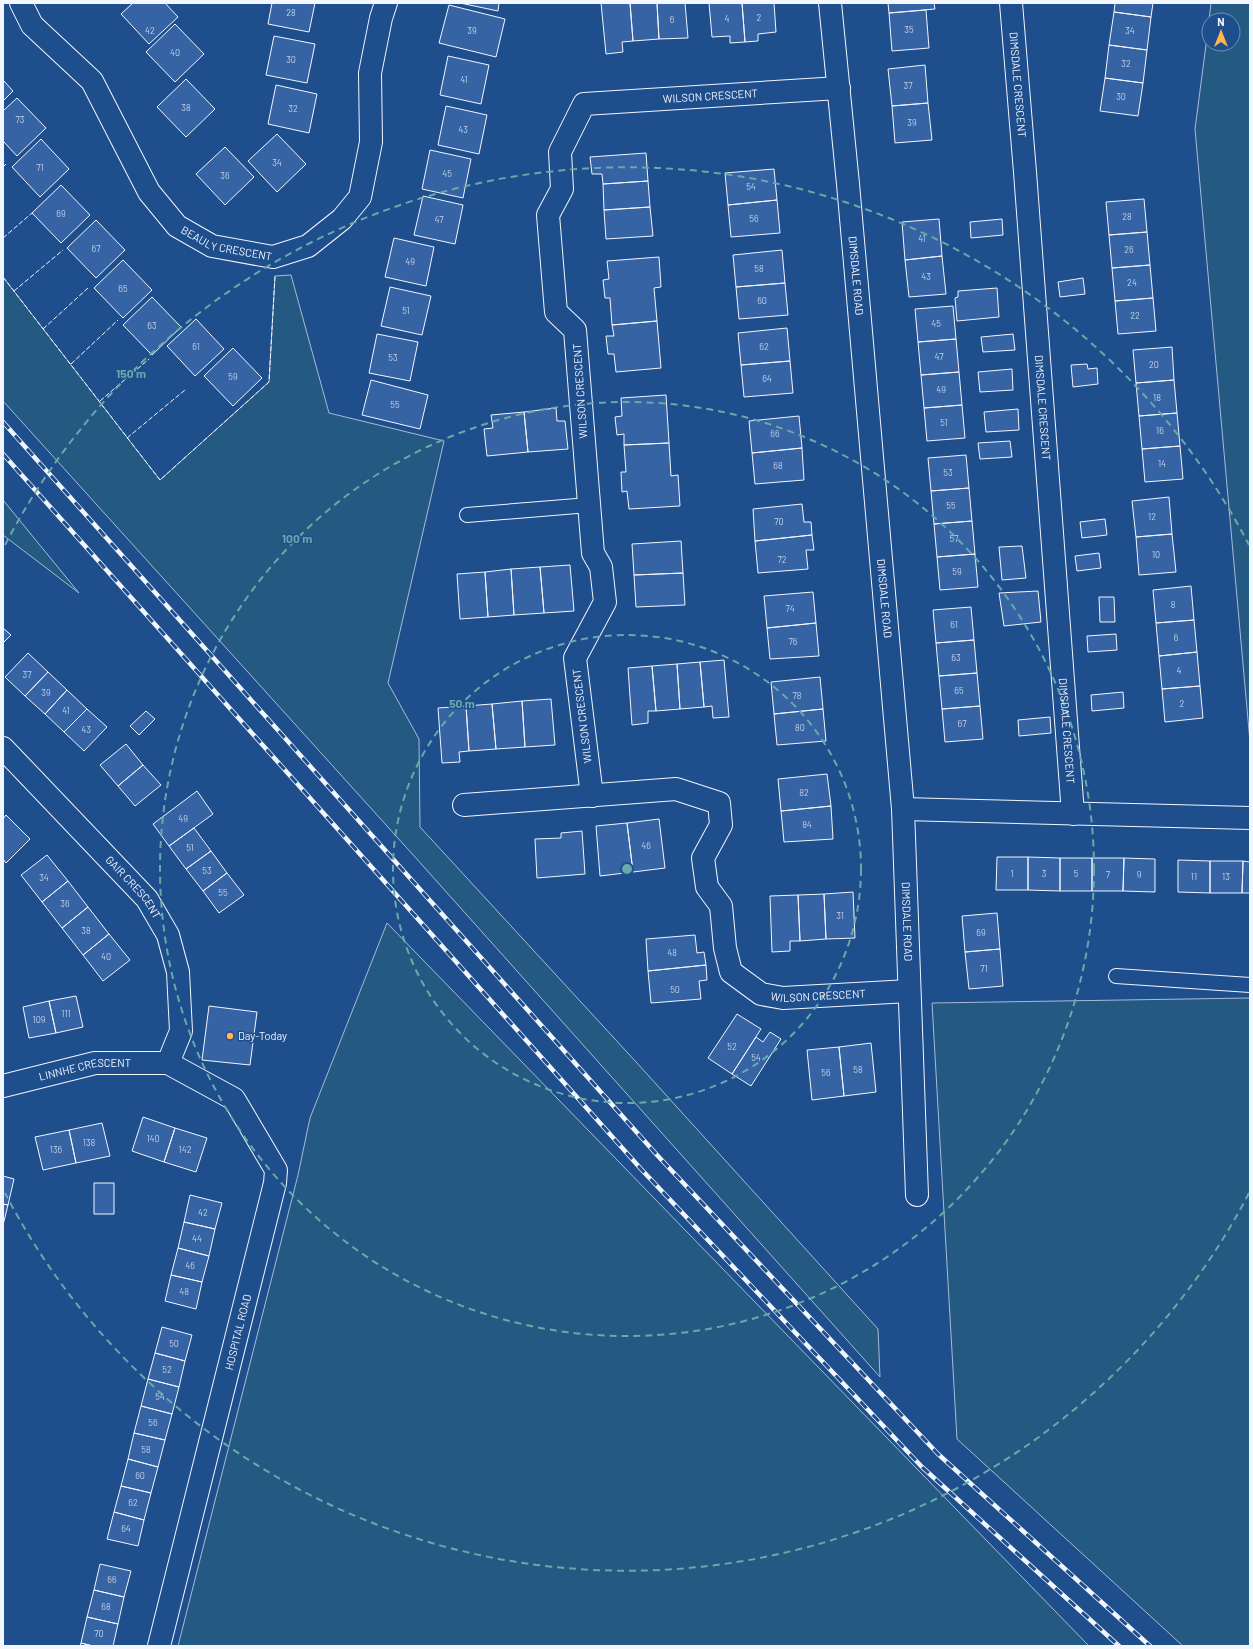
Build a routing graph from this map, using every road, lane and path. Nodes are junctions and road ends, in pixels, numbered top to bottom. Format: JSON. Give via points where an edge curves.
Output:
{"nodes":[{"id":1,"x":21,"y":3,"type":"edge"},
{"id":2,"x":386,"y":3,"type":"edge"},
{"id":3,"x":830,"y":3,"type":"edge"},
{"id":4,"x":1011,"y":3,"type":"edge"},
{"id":5,"x":839,"y":88,"type":"junction"},
{"id":6,"x":589,"y":505,"type":"junction"},
{"id":7,"x":467,"y":515,"type":"dead end"},
{"id":8,"x":3,"y":748,"type":"edge"},
{"id":9,"x":592,"y":796,"type":"junction"},
{"id":10,"x":464,"y":805,"type":"dead end"},
{"id":11,"x":903,"y":809,"type":"junction"},
{"id":12,"x":1073,"y":814,"type":"junction"},
{"id":13,"x":1250,"y":818,"type":"edge"},
{"id":14,"x":1116,"y":976,"type":"dead end"},
{"id":15,"x":1250,"y":985,"type":"edge"},
{"id":16,"x":909,"y":991,"type":"junction"},
{"id":17,"x":168,"y":1063,"type":"junction"},
{"id":18,"x":3,"y":1086,"type":"edge"},
{"id":19,"x":917,"y":1195,"type":"dead end"},
{"id":20,"x":159,"y":1646,"type":"edge"}],
"edges":[{"from":1,"to":2,"type":"street","name":"BEAULY CRESCENT","via":[[32,25],[92,81],[149,192],[177,226],[212,246],[273,257],[308,246],[342,219],[360,197],[371,142],[370,73]]},
{"from":3,"to":5,"type":"street","name":"DIMSDALE ROAD"},
{"from":4,"to":12,"type":"street","name":"DIMSDALE CRESCENT"},
{"from":5,"to":6,"type":"street","name":"WILSON CRESCENT","via":[[584,104],[560,152],[562,189],[548,215],[556,312],[576,330]]},
{"from":5,"to":11,"type":"street","name":"DIMSDALE ROAD"},
{"from":6,"to":7,"type":"lane"},
{"from":6,"to":9,"type":"street","name":"WILSON CRESCENT","via":[[593,552],[601,567],[605,602],[575,658]]},
{"from":8,"to":17,"type":"street","name":"GAIR CRESCENT","via":[[147,899],[168,935],[178,972],[180,1031]]},
{"from":9,"to":10,"type":"street","name":"WILSON CRESCENT"},
{"from":9,"to":16,"type":"street","name":"WILSON CRESCENT","via":[[676,789],[719,803],[721,825],[703,858],[707,887],[722,906],[725,948],[732,972],[761,994],[783,998]]},
{"from":11,"to":12,"type":"street"},
{"from":11,"to":16,"type":"street","name":"DIMSDALE ROAD"},
{"from":12,"to":13,"type":"street"},
{"from":14,"to":15,"type":"lane"},
{"from":16,"to":19,"type":"street","name":"DIMSDALE ROAD"},
{"from":17,"to":18,"type":"street","name":"LINNHE CRESCENT","via":[[96,1063]]},
{"from":17,"to":20,"type":"street","name":"HOSPITAL ROAD","via":[[234,1099],[276,1170],[275,1183]]}]}
